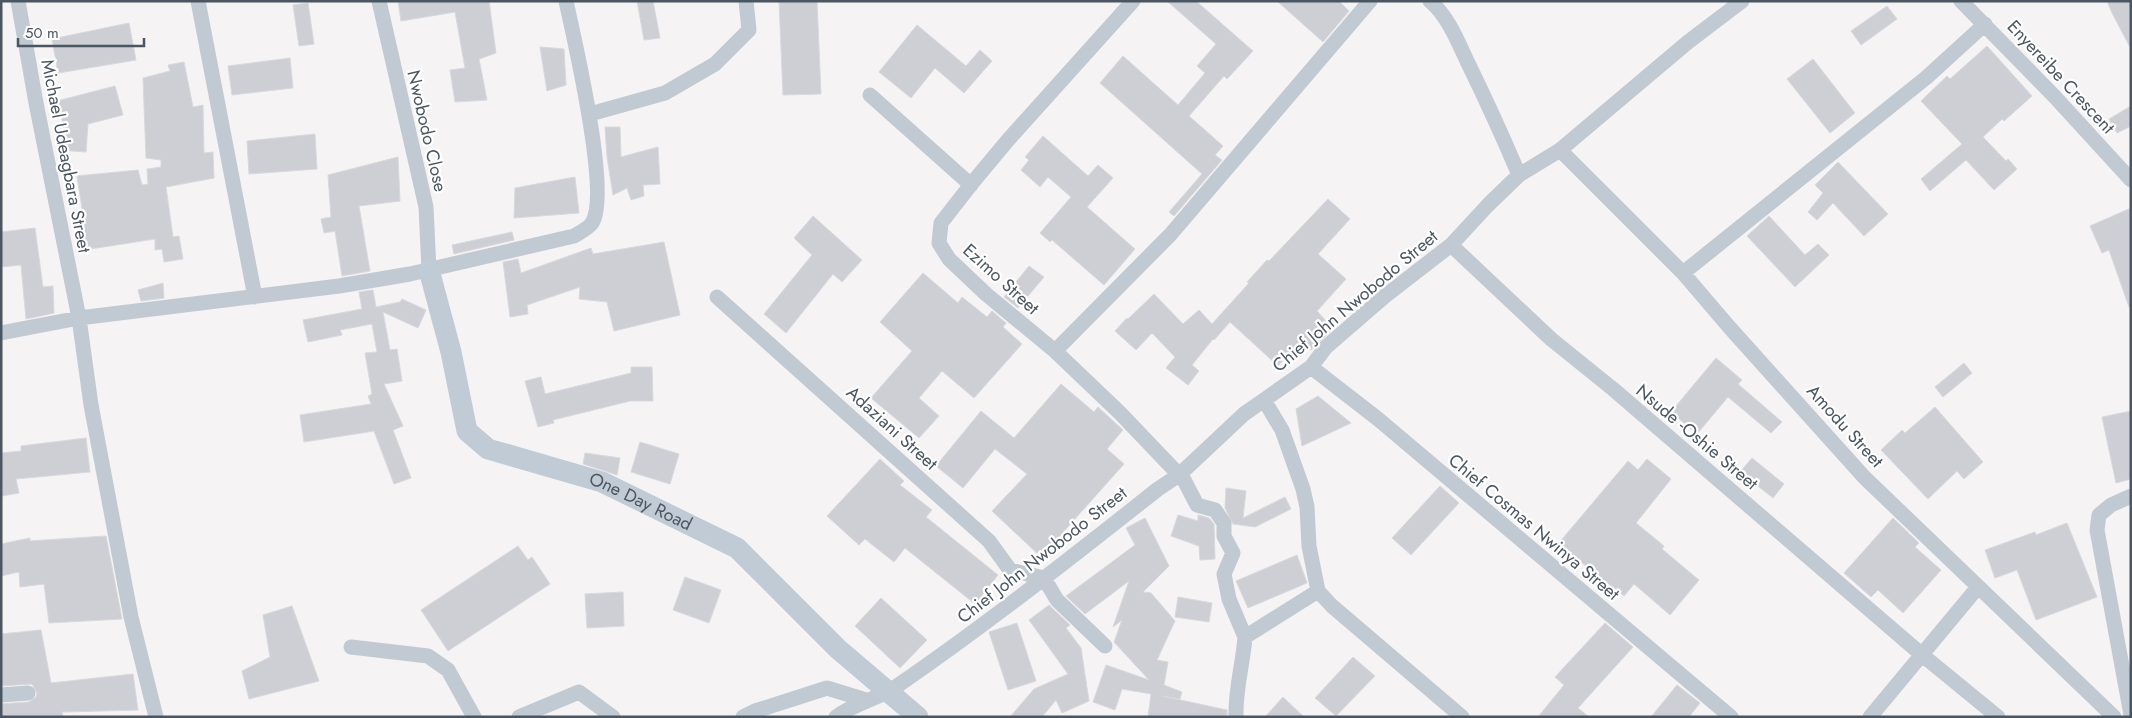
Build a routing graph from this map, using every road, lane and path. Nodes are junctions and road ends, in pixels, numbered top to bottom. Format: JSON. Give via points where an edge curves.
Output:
{"nodes":[{"id":1,"x":18,"y":1,"type":"edge"},
{"id":2,"x":198,"y":1,"type":"edge"},
{"id":3,"x":379,"y":1,"type":"edge"},
{"id":4,"x":566,"y":1,"type":"edge"},
{"id":5,"x":746,"y":1,"type":"edge"},
{"id":6,"x":1133,"y":1,"type":"edge"},
{"id":7,"x":1370,"y":1,"type":"edge"},
{"id":8,"x":1430,"y":1,"type":"edge"},
{"id":9,"x":1742,"y":1,"type":"edge"},
{"id":10,"x":1961,"y":1,"type":"edge"},
{"id":11,"x":1985,"y":24,"type":"junction"},
{"id":12,"x":870,"y":95,"type":"dead end"},
{"id":13,"x":590,"y":114,"type":"junction"},
{"id":14,"x":1560,"y":150,"type":"junction"},
{"id":15,"x":1519,"y":175,"type":"junction"},
{"id":16,"x":2131,"y":180,"type":"edge"},
{"id":17,"x":971,"y":185,"type":"junction"},
{"id":18,"x":1451,"y":246,"type":"junction"},
{"id":19,"x":429,"y":270,"type":"junction"},
{"id":20,"x":1683,"y":273,"type":"junction"},
{"id":21,"x":255,"y":297,"type":"junction"},
{"id":22,"x":717,"y":297,"type":"dead end"},
{"id":23,"x":79,"y":318,"type":"junction"},
{"id":24,"x":1,"y":333,"type":"edge"},
{"id":25,"x":1055,"y":351,"type":"junction"},
{"id":26,"x":1311,"y":367,"type":"junction"},
{"id":27,"x":1264,"y":400,"type":"junction"},
{"id":28,"x":1179,"y":475,"type":"junction"},
{"id":29,"x":2131,"y":496,"type":"edge"},
{"id":30,"x":1044,"y":578,"type":"junction"},
{"id":31,"x":1978,"y":587,"type":"junction"},
{"id":32,"x":1318,"y":592,"type":"junction"},
{"id":33,"x":1245,"y":637,"type":"junction"},
{"id":34,"x":1105,"y":646,"type":"dead end"},
{"id":35,"x":351,"y":647,"type":"dead end"},
{"id":36,"x":1921,"y":654,"type":"junction"},
{"id":37,"x":888,"y":691,"type":"junction"},
{"id":38,"x":28,"y":693,"type":"dead end"},
{"id":39,"x":1,"y":695,"type":"edge"},
{"id":40,"x":866,"y":700,"type":"junction"},
{"id":41,"x":2131,"y":715,"type":"edge"},
{"id":42,"x":156,"y":717,"type":"edge"},
{"id":43,"x":474,"y":717,"type":"edge"},
{"id":44,"x":519,"y":717,"type":"edge"},
{"id":45,"x":613,"y":717,"type":"edge"},
{"id":46,"x":743,"y":717,"type":"edge"},
{"id":47,"x":836,"y":717,"type":"edge"},
{"id":48,"x":918,"y":717,"type":"edge"},
{"id":49,"x":1236,"y":717,"type":"edge"},
{"id":50,"x":1462,"y":717,"type":"edge"},
{"id":51,"x":1731,"y":717,"type":"edge"},
{"id":52,"x":1870,"y":717,"type":"edge"},
{"id":53,"x":1998,"y":717,"type":"edge"},
{"id":54,"x":2114,"y":717,"type":"edge"}],
"edges":[{"from":1,"to":23,"type":"street","name":"Michael Udeagbara Street"},
{"from":2,"to":21,"type":"street"},
{"from":3,"to":19,"type":"street","name":"Nwobodo Close","via":[[426,207]]},
{"from":4,"to":13,"type":"street"},
{"from":5,"to":13,"type":"street","via":[[749,30],[715,64],[665,93]]},
{"from":6,"to":17,"type":"street","name":"Ezimo Street"},
{"from":7,"to":25,"type":"street","via":[[1170,235]]},
{"from":8,"to":15,"type":"street","via":[[1440,9],[1460,46]]},
{"from":9,"to":14,"type":"street","name":"Chief John Nwobodo Street"},
{"from":10,"to":11,"type":"street","name":"Enyereibe Crescent"},
{"from":11,"to":16,"type":"street","name":"Enyereibe Crescent"},
{"from":11,"to":20,"type":"street","via":[[1928,77]]},
{"from":12,"to":17,"type":"street"},
{"from":13,"to":19,"type":"street","via":[[598,203],[592,223],[574,236]]},
{"from":14,"to":15,"type":"street","name":"Chief John Nwobodo Street"},
{"from":14,"to":20,"type":"street","name":"Amodu Street"},
{"from":15,"to":18,"type":"street","name":"Chief John Nwobodo Street"},
{"from":17,"to":25,"type":"street","name":"Ezimo Street","via":[[941,223],[939,243],[948,259]]},
{"from":18,"to":26,"type":"street","name":"Chief John Nwobodo Street","via":[[1385,296],[1326,347]]},
{"from":18,"to":36,"type":"street","name":"Nsude -Oshie Street","via":[[1551,339]]},
{"from":19,"to":21,"type":"street"},
{"from":19,"to":37,"type":"main road","name":"One Day Road","via":[[451,352],[467,431],[488,449],[602,482],[737,548],[838,650]]},
{"from":20,"to":31,"type":"street","name":"Amodu Street","via":[[1864,477]]},
{"from":21,"to":23,"type":"street"},
{"from":22,"to":30,"type":"street","name":"Adaziani Street","via":[[989,541],[1010,570]]},
{"from":23,"to":24,"type":"street"},
{"from":23,"to":42,"type":"street","name":"Michael Udeagbara Street","via":[[91,405],[131,617]]},
{"from":25,"to":28,"type":"street","name":"Ezimo Street"},
{"from":26,"to":27,"type":"street","name":"Chief John Nwobodo Street"},
{"from":26,"to":51,"type":"street","name":"Chief Cosmas Nwinya Street"},
{"from":27,"to":28,"type":"street","name":"Chief John Nwobodo Street","via":[[1244,414]]},
{"from":27,"to":32,"type":"street","via":[[1282,430],[1303,489]]},
{"from":28,"to":30,"type":"street","name":"Chief John Nwobodo Street"},
{"from":28,"to":33,"type":"street","name":"Ezimo Street","via":[[1197,505],[1215,510],[1224,523],[1224,536],[1233,554],[1224,574],[1229,599]]},
{"from":29,"to":41,"type":"street","via":[[2099,515],[2097,530]]},
{"from":30,"to":34,"type":"street","via":[[1057,600]]},
{"from":30,"to":37,"type":"street","name":"Chief John Nwobodo Street","via":[[965,639]]},
{"from":31,"to":36,"type":"street"},
{"from":31,"to":54,"type":"street","name":"Amodu Street"},
{"from":32,"to":33,"type":"street"},
{"from":32,"to":50,"type":"street"},
{"from":33,"to":49,"type":"street","via":[[1235,696]]},
{"from":35,"to":43,"type":"street","via":[[428,656],[448,670]]},
{"from":36,"to":52,"type":"street"},
{"from":36,"to":53,"type":"street","name":"Nsude -Oshie Street"},
{"from":37,"to":40,"type":"street","name":"Chief John Nwobodo Street"},
{"from":37,"to":48,"type":"main road","name":"One Day Road"},
{"from":38,"to":39,"type":"street"},
{"from":40,"to":46,"type":"street","via":[[827,688]]},
{"from":40,"to":47,"type":"street","name":"Chief John Nwobodo Street"},
{"from":44,"to":45,"type":"street","via":[[579,692]]}]}
